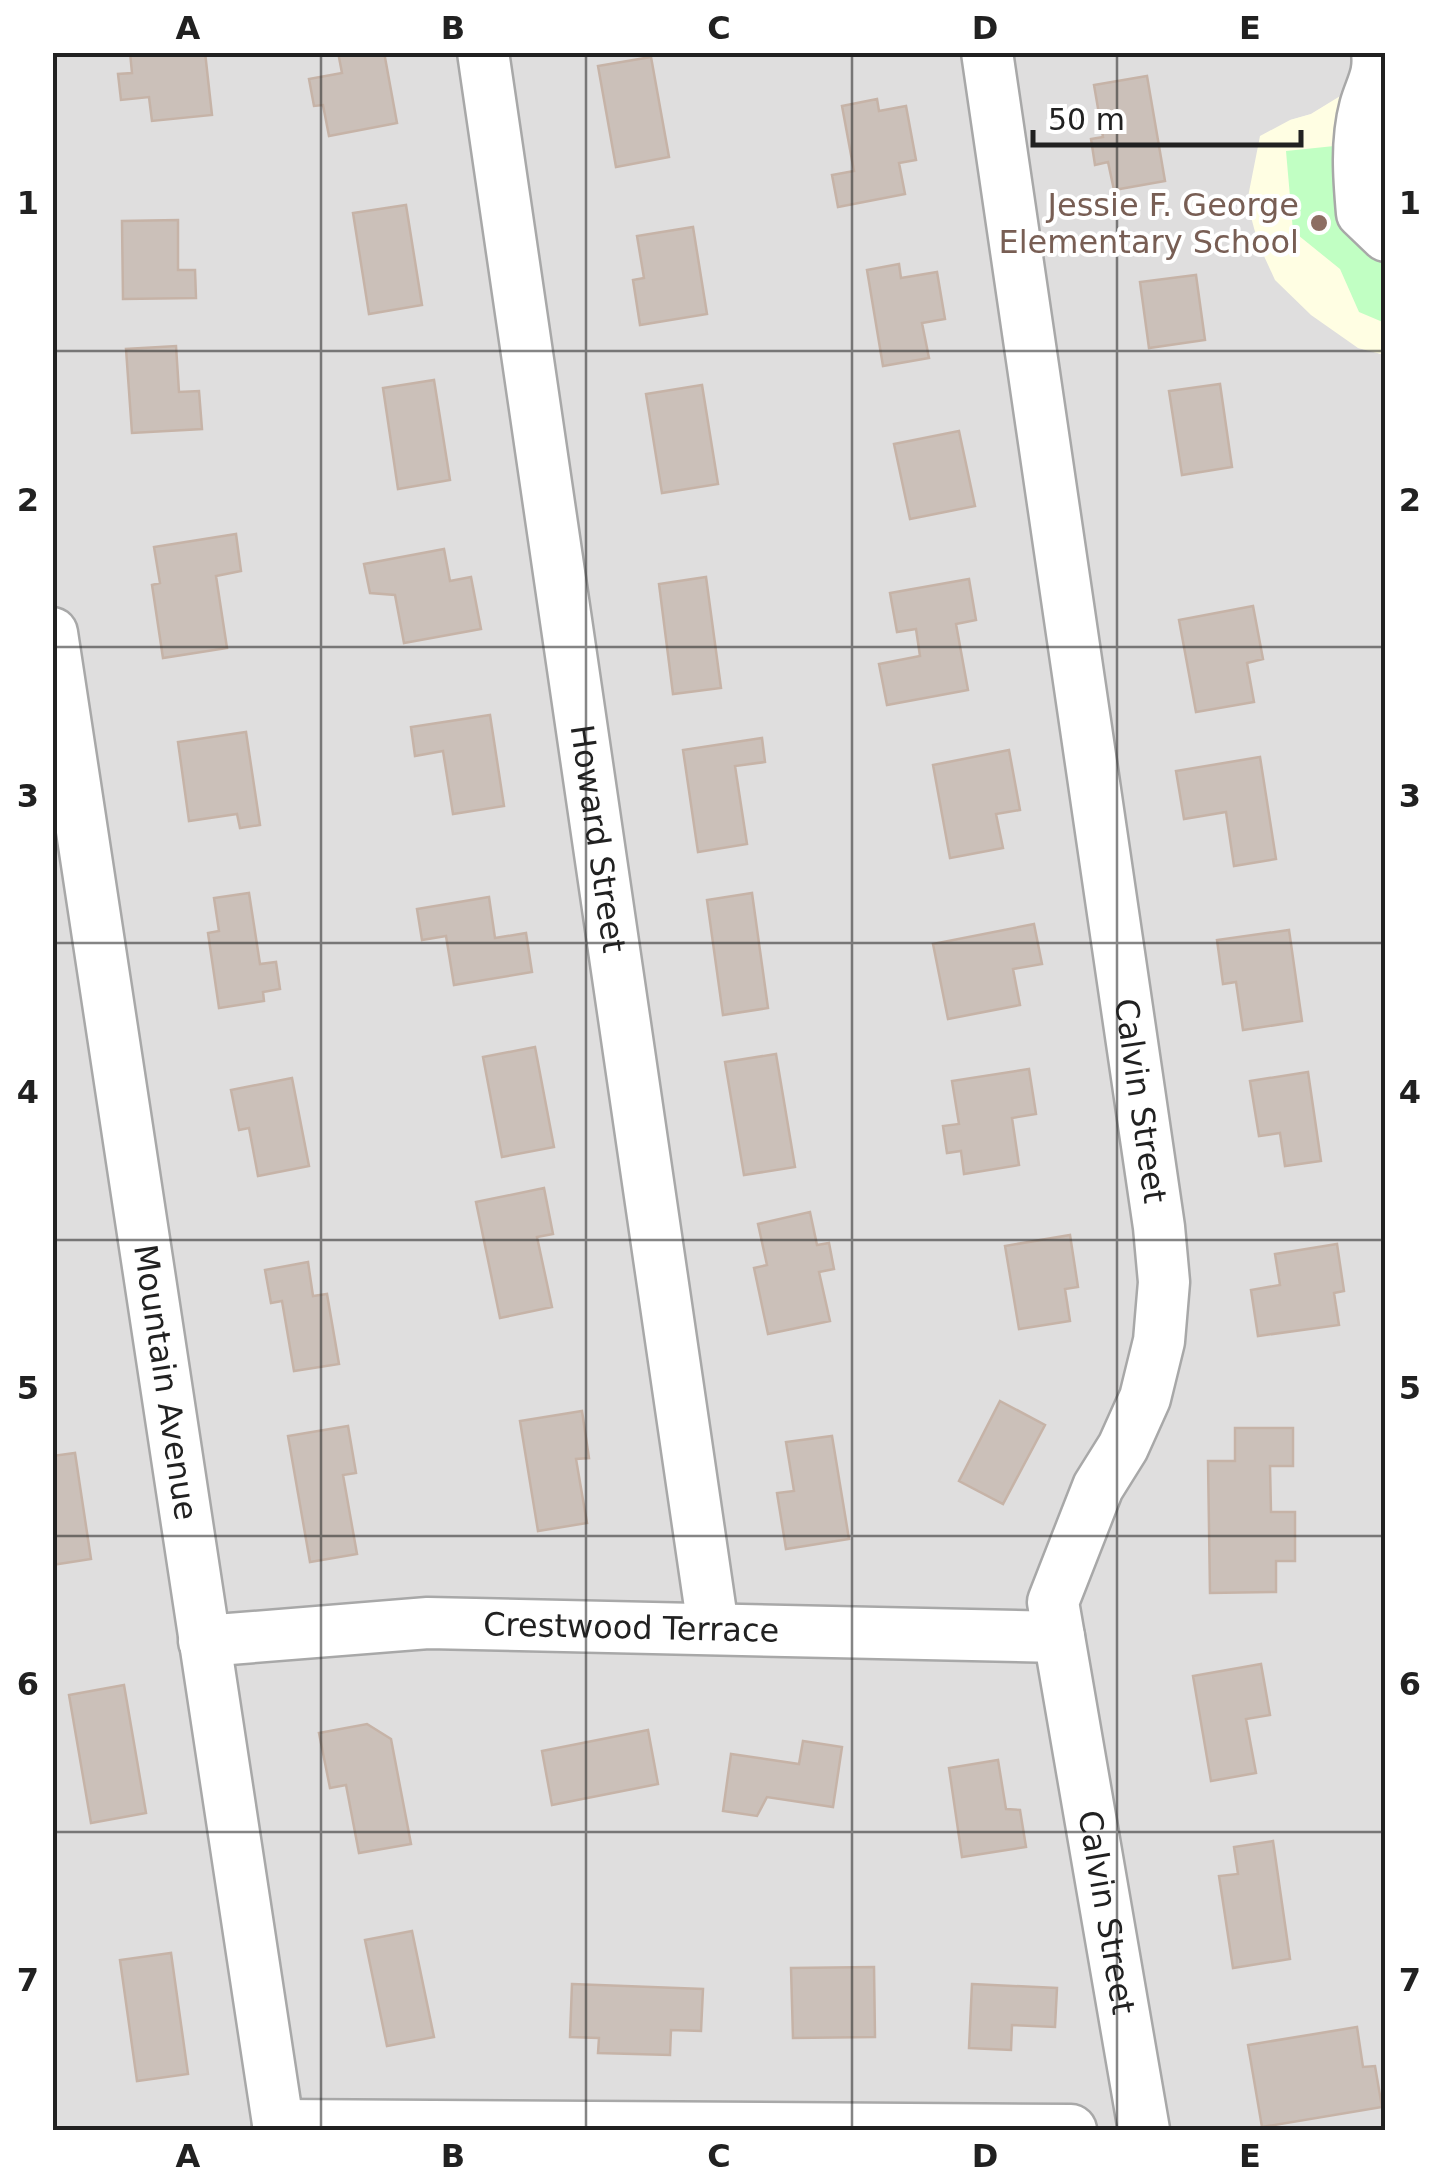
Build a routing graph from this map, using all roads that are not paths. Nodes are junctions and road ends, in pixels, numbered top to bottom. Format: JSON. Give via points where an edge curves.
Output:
{"nodes":[{"id":1,"x":483,"y":52,"type":"edge"},
{"id":2,"x":987,"y":52,"type":"edge"},
{"id":3,"x":1377,"y":52,"type":"edge"},
{"id":4,"x":1386,"y":236,"type":"edge"},
{"id":5,"x":52,"y":633,"type":"edge"},
{"id":6,"x":714,"y":1627,"type":"junction"},
{"id":7,"x":1059,"y":1637,"type":"junction"},
{"id":8,"x":204,"y":1641,"type":"junction"},
{"id":9,"x":279,"y":2128,"type":"edge"},
{"id":10,"x":1071,"y":2130,"type":"edge"},
{"id":11,"x":1144,"y":2130,"type":"edge"}],
"edges":[{"from":1,"to":6,"type":"street","name":"Howard Street"},
{"from":2,"to":7,"type":"street","name":"Calvin Street","via":[[1164,1282],[1160,1340],[1145,1398],[1098,1486],[1053,1602]]},
{"from":3,"to":4,"type":"street","via":[[1380,72],[1365,108],[1358,161],[1362,214]]},
{"from":5,"to":8,"type":"street","name":"Mountain Avenue"},
{"from":6,"to":7,"type":"street","name":"Crestwood Terrace"},
{"from":6,"to":8,"type":"street","name":"Crestwood Terrace","via":[[428,1622]]},
{"from":7,"to":11,"type":"street","name":"Calvin Street"},
{"from":8,"to":9,"type":"street","name":"Mountain Avenue"},
{"from":9,"to":10,"type":"street"}]}
